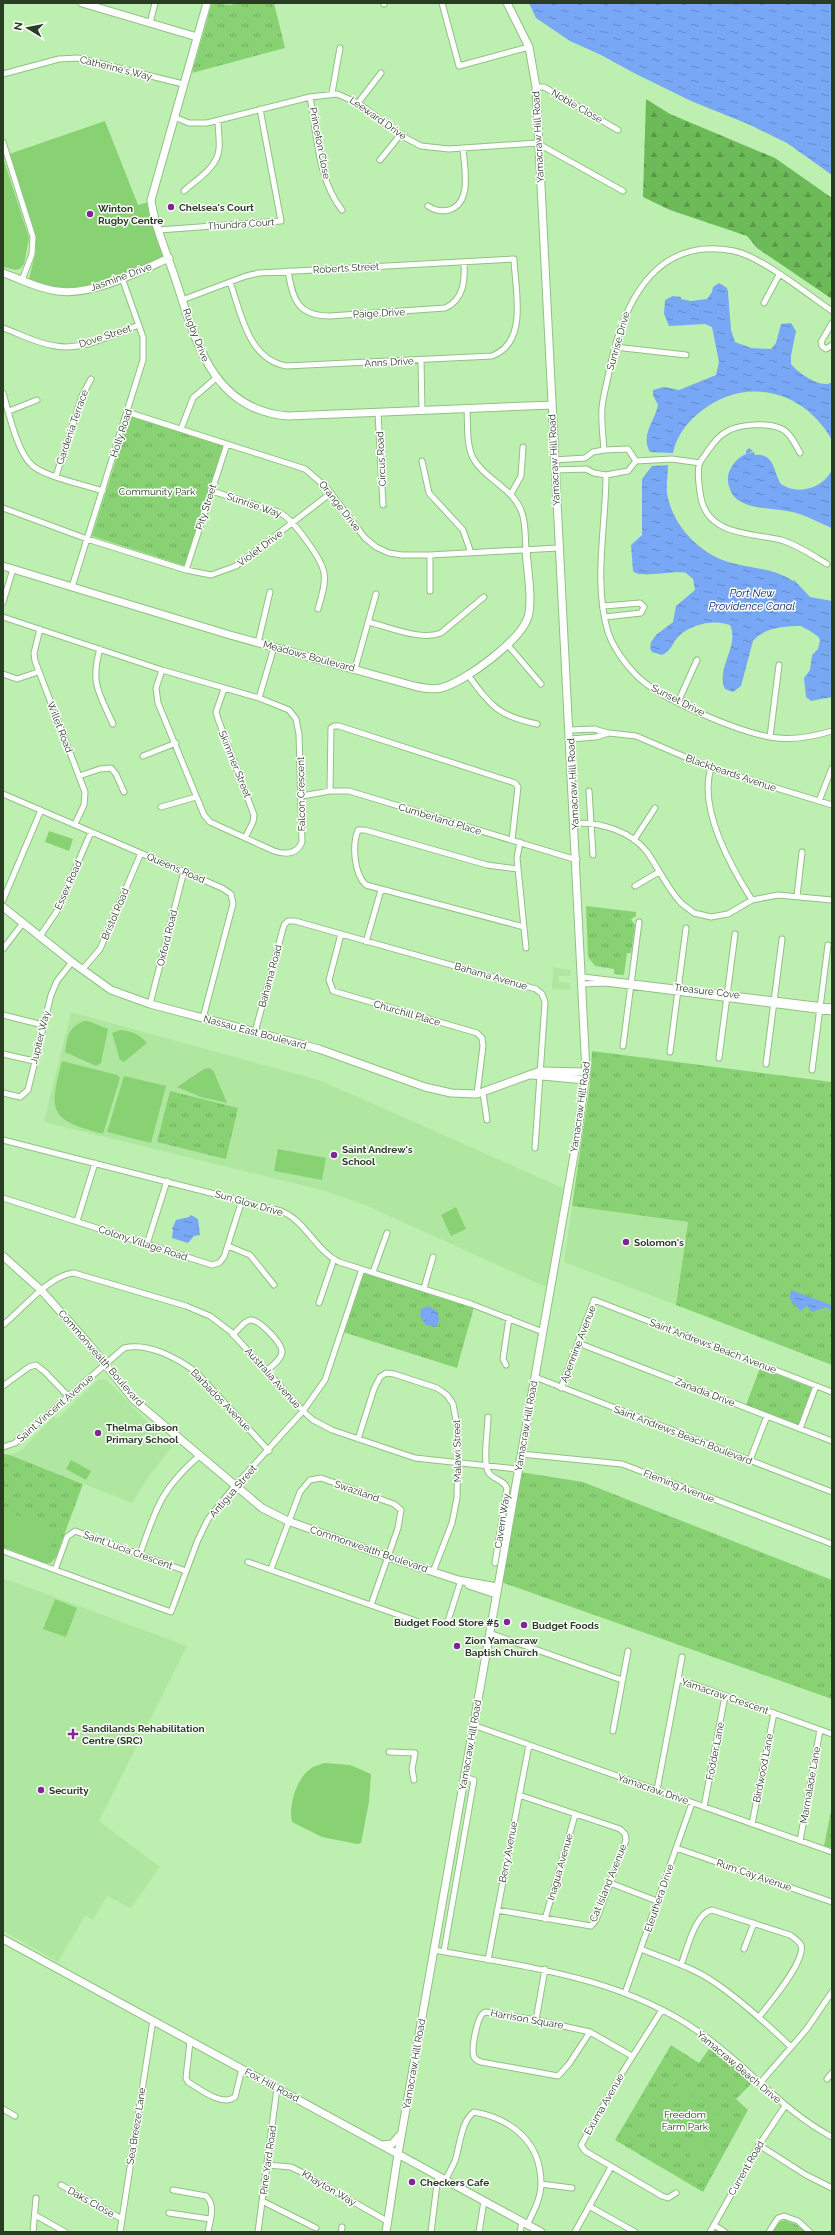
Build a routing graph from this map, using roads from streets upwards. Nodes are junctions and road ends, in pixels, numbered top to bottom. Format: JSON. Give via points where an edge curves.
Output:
{"nodes":[{"id":1,"x":82,"y":3,"type":"edge"},
{"id":2,"x":155,"y":3,"type":"edge"},
{"id":3,"x":207,"y":3,"type":"edge"},
{"id":4,"x":442,"y":3,"type":"edge"},
{"id":5,"x":507,"y":3,"type":"edge"},
{"id":6,"x":150,"y":23,"type":"junction"},
{"id":7,"x":197,"y":37,"type":"junction"},
{"id":8,"x":529,"y":47,"type":"junction"},
{"id":9,"x":340,"y":48,"type":"dead end"},
{"id":10,"x":381,"y":72,"type":"dead end"},
{"id":11,"x":3,"y":74,"type":"edge"},
{"id":12,"x":183,"y":84,"type":"junction"},
{"id":13,"x":536,"y":87,"type":"junction"},
{"id":14,"x":332,"y":94,"type":"junction"},
{"id":15,"x":310,"y":97,"type":"junction"},
{"id":16,"x":358,"y":102,"type":"junction"},
{"id":17,"x":260,"y":109,"type":"junction"},
{"id":18,"x":174,"y":117,"type":"junction"},
{"id":19,"x":218,"y":121,"type":"junction"},
{"id":20,"x":618,"y":130,"type":"dead end"},
{"id":21,"x":401,"y":134,"type":"junction"},
{"id":22,"x":3,"y":142,"type":"edge"},
{"id":23,"x":538,"y":143,"type":"junction"},
{"id":24,"x":463,"y":148,"type":"junction"},
{"id":25,"x":380,"y":160,"type":"dead end"},
{"id":26,"x":184,"y":191,"type":"dead end"},
{"id":27,"x":623,"y":191,"type":"dead end"},
{"id":28,"x":428,"y":206,"type":"dead end"},
{"id":29,"x":342,"y":210,"type":"dead end"},
{"id":30,"x":159,"y":230,"type":"junction"},
{"id":31,"x":169,"y":258,"type":"junction"},
{"id":32,"x":514,"y":259,"type":"joint"},
{"id":33,"x":464,"y":262,"type":"junction"},
{"id":34,"x":288,"y":271,"type":"junction"},
{"id":35,"x":3,"y":273,"type":"edge"},
{"id":36,"x":779,"y":275,"type":"junction"},
{"id":37,"x":122,"y":278,"type":"junction"},
{"id":38,"x":22,"y":280,"type":"junction"},
{"id":39,"x":230,"y":282,"type":"junction"},
{"id":40,"x":182,"y":300,"type":"junction"},
{"id":41,"x":764,"y":303,"type":"dead end"},
{"id":42,"x":832,"y":311,"type":"edge"},
{"id":43,"x":832,"y":323,"type":"edge"},
{"id":44,"x":139,"y":325,"type":"junction"},
{"id":45,"x":3,"y":328,"type":"edge"},
{"id":46,"x":832,"y":345,"type":"edge"},
{"id":47,"x":614,"y":347,"type":"junction"},
{"id":48,"x":686,"y":355,"type":"dead end"},
{"id":49,"x":421,"y":360,"type":"junction"},
{"id":50,"x":216,"y":378,"type":"junction"},
{"id":51,"x":91,"y":379,"type":"dead end"},
{"id":52,"x":3,"y":393,"type":"edge"},
{"id":53,"x":37,"y":400,"type":"dead end"},
{"id":54,"x":552,"y":405,"type":"junction"},
{"id":55,"x":467,"y":409,"type":"junction"},
{"id":56,"x":9,"y":411,"type":"junction"},
{"id":57,"x":422,"y":411,"type":"junction"},
{"id":58,"x":127,"y":412,"type":"junction"},
{"id":59,"x":378,"y":413,"type":"junction"},
{"id":60,"x":181,"y":429,"type":"junction"},
{"id":61,"x":227,"y":444,"type":"junction"},
{"id":62,"x":523,"y":447,"type":"dead end"},
{"id":63,"x":604,"y":450,"type":"junction"},
{"id":64,"x":800,"y":453,"type":"dead end"},
{"id":65,"x":585,"y":458,"type":"junction"},
{"id":66,"x":554,"y":460,"type":"junction"},
{"id":67,"x":636,"y":460,"type":"junction"},
{"id":68,"x":422,"y":461,"type":"dead end"},
{"id":69,"x":700,"y":463,"type":"junction"},
{"id":70,"x":586,"y":469,"type":"junction"},
{"id":71,"x":555,"y":470,"type":"junction"},
{"id":72,"x":606,"y":475,"type":"junction"},
{"id":73,"x":56,"y":476,"type":"junction"},
{"id":74,"x":102,"y":491,"type":"junction"},
{"id":75,"x":212,"y":491,"type":"junction"},
{"id":76,"x":331,"y":493,"type":"junction"},
{"id":77,"x":511,"y":494,"type":"junction"},
{"id":78,"x":383,"y":505,"type":"dead end"},
{"id":79,"x":3,"y":508,"type":"edge"},
{"id":80,"x":292,"y":524,"type":"junction"},
{"id":81,"x":87,"y":539,"type":"junction"},
{"id":82,"x":558,"y":548,"type":"junction"},
{"id":83,"x":526,"y":550,"type":"junction"},
{"id":84,"x":471,"y":553,"type":"junction"},
{"id":85,"x":430,"y":555,"type":"junction"},
{"id":86,"x":827,"y":564,"type":"dead end"},
{"id":87,"x":3,"y":566,"type":"edge"},
{"id":88,"x":13,"y":569,"type":"junction"},
{"id":89,"x":186,"y":570,"type":"junction"},
{"id":90,"x":72,"y":587,"type":"junction"},
{"id":91,"x":430,"y":591,"type":"dead end"},
{"id":92,"x":270,"y":592,"type":"dead end"},
{"id":93,"x":376,"y":594,"type":"dead end"},
{"id":94,"x":484,"y":597,"type":"dead end"},
{"id":95,"x":3,"y":602,"type":"edge"},
{"id":96,"x":604,"y":606,"type":"junction"},
{"id":97,"x":318,"y":609,"type":"dead end"},
{"id":98,"x":3,"y":617,"type":"edge"},
{"id":99,"x":605,"y":617,"type":"junction"},
{"id":100,"x":368,"y":622,"type":"junction"},
{"id":101,"x":40,"y":629,"type":"junction"},
{"id":102,"x":258,"y":643,"type":"junction"},
{"id":103,"x":507,"y":644,"type":"junction"},
{"id":104,"x":274,"y":647,"type":"junction"},
{"id":105,"x":100,"y":649,"type":"junction"},
{"id":106,"x":697,"y":660,"type":"dead end"},
{"id":107,"x":779,"y":665,"type":"dead end"},
{"id":108,"x":355,"y":669,"type":"junction"},
{"id":109,"x":162,"y":670,"type":"junction"},
{"id":110,"x":38,"y":672,"type":"junction"},
{"id":111,"x":3,"y":674,"type":"edge"},
{"id":112,"x":468,"y":675,"type":"junction"},
{"id":113,"x":540,"y":684,"type":"dead end"},
{"id":114,"x":224,"y":689,"type":"junction"},
{"id":115,"x":259,"y":698,"type":"junction"},
{"id":116,"x":678,"y":702,"type":"junction"},
{"id":117,"x":113,"y":724,"type":"dead end"},
{"id":118,"x":537,"y":724,"type":"dead end"},
{"id":119,"x":570,"y":730,"type":"junction"},
{"id":120,"x":832,"y":731,"type":"edge"},
{"id":121,"x":609,"y":733,"type":"junction"},
{"id":122,"x":770,"y":737,"type":"junction"},
{"id":123,"x":570,"y":739,"type":"junction"},
{"id":124,"x":176,"y":743,"type":"junction"},
{"id":125,"x":143,"y":756,"type":"dead end"},
{"id":126,"x":711,"y":768,"type":"junction"},
{"id":127,"x":832,"y":768,"type":"edge"},
{"id":128,"x":79,"y":776,"type":"junction"},
{"id":129,"x":330,"y":791,"type":"junction"},
{"id":130,"x":589,"y":791,"type":"dead end"},
{"id":131,"x":124,"y":792,"type":"dead end"},
{"id":132,"x":3,"y":794,"type":"edge"},
{"id":133,"x":302,"y":796,"type":"junction"},
{"id":134,"x":196,"y":797,"type":"junction"},
{"id":135,"x":819,"y":801,"type":"junction"},
{"id":136,"x":832,"y":805,"type":"edge"},
{"id":137,"x":161,"y":807,"type":"dead end"},
{"id":138,"x":656,"y":808,"type":"dead end"},
{"id":139,"x":41,"y":810,"type":"junction"},
{"id":140,"x":575,"y":823,"type":"junction"},
{"id":141,"x":75,"y":824,"type":"junction"},
{"id":142,"x":590,"y":824,"type":"junction"},
{"id":143,"x":91,"y":832,"type":"junction"},
{"id":144,"x":245,"y":838,"type":"junction"},
{"id":145,"x":512,"y":840,"type":"junction"},
{"id":146,"x":634,"y":840,"type":"junction"},
{"id":147,"x":520,"y":842,"type":"junction"},
{"id":148,"x":802,"y":852,"type":"dead end"},
{"id":149,"x":141,"y":853,"type":"junction"},
{"id":150,"x":593,"y":855,"type":"dead end"},
{"id":151,"x":577,"y":860,"type":"junction"},
{"id":152,"x":518,"y":869,"type":"junction"},
{"id":153,"x":184,"y":871,"type":"junction"},
{"id":154,"x":659,"y":872,"type":"junction"},
{"id":155,"x":635,"y":886,"type":"dead end"},
{"id":156,"x":381,"y":890,"type":"junction"},
{"id":157,"x":797,"y":896,"type":"junction"},
{"id":158,"x":3,"y":900,"type":"edge"},
{"id":159,"x":752,"y":900,"type":"junction"},
{"id":160,"x":832,"y":900,"type":"edge"},
{"id":161,"x":3,"y":907,"type":"edge"},
{"id":162,"x":288,"y":921,"type":"joint"},
{"id":163,"x":639,"y":922,"type":"dead end"},
{"id":164,"x":23,"y":923,"type":"junction"},
{"id":165,"x":524,"y":927,"type":"junction"},
{"id":166,"x":686,"y":928,"type":"dead end"},
{"id":167,"x":341,"y":934,"type":"junction"},
{"id":168,"x":735,"y":934,"type":"dead end"},
{"id":169,"x":40,"y":936,"type":"junction"},
{"id":170,"x":782,"y":940,"type":"dead end"},
{"id":171,"x":366,"y":942,"type":"junction"},
{"id":172,"x":828,"y":945,"type":"dead end"},
{"id":173,"x":526,"y":948,"type":"dead end"},
{"id":174,"x":3,"y":949,"type":"edge"},
{"id":175,"x":72,"y":962,"type":"junction"},
{"id":176,"x":82,"y":970,"type":"junction"},
{"id":177,"x":583,"y":981,"type":"junction"},
{"id":178,"x":631,"y":984,"type":"junction"},
{"id":179,"x":678,"y":990,"type":"junction"},
{"id":180,"x":727,"y":996,"type":"junction"},
{"id":181,"x":774,"y":1002,"type":"junction"},
{"id":182,"x":150,"y":1004,"type":"junction"},
{"id":183,"x":832,"y":1007,"type":"edge"},
{"id":184,"x":820,"y":1008,"type":"junction"},
{"id":185,"x":832,"y":1012,"type":"edge"},
{"id":186,"x":3,"y":1015,"type":"edge"},
{"id":187,"x":203,"y":1018,"type":"junction"},
{"id":188,"x":43,"y":1025,"type":"junction"},
{"id":189,"x":255,"y":1032,"type":"junction"},
{"id":190,"x":623,"y":1046,"type":"dead end"},
{"id":191,"x":670,"y":1052,"type":"dead end"},
{"id":192,"x":3,"y":1054,"type":"edge"},
{"id":193,"x":719,"y":1058,"type":"dead end"},
{"id":194,"x":34,"y":1061,"type":"junction"},
{"id":195,"x":766,"y":1064,"type":"dead end"},
{"id":196,"x":812,"y":1070,"type":"dead end"},
{"id":197,"x":539,"y":1073,"type":"junction"},
{"id":198,"x":586,"y":1076,"type":"junction"},
{"id":199,"x":3,"y":1093,"type":"edge"},
{"id":200,"x":480,"y":1094,"type":"junction"},
{"id":201,"x":487,"y":1120,"type":"dead end"},
{"id":202,"x":3,"y":1140,"type":"edge"},
{"id":203,"x":535,"y":1148,"type":"dead end"},
{"id":204,"x":95,"y":1163,"type":"junction"},
{"id":205,"x":167,"y":1181,"type":"junction"},
{"id":206,"x":3,"y":1198,"type":"edge"},
{"id":207,"x":242,"y":1200,"type":"junction"},
{"id":208,"x":76,"y":1220,"type":"junction"},
{"id":209,"x":387,"y":1233,"type":"dead end"},
{"id":210,"x":147,"y":1244,"type":"junction"},
{"id":211,"x":228,"y":1246,"type":"junction"},
{"id":212,"x":3,"y":1256,"type":"edge"},
{"id":213,"x":433,"y":1258,"type":"dead end"},
{"id":214,"x":334,"y":1260,"type":"junction"},
{"id":215,"x":362,"y":1268,"type":"junction"},
{"id":216,"x":373,"y":1272,"type":"junction"},
{"id":217,"x":274,"y":1285,"type":"dead end"},
{"id":218,"x":424,"y":1288,"type":"junction"},
{"id":219,"x":42,"y":1291,"type":"junction"},
{"id":220,"x":594,"y":1300,"type":"joint"},
{"id":221,"x":319,"y":1303,"type":"dead end"},
{"id":222,"x":509,"y":1318,"type":"junction"},
{"id":223,"x":3,"y":1325,"type":"edge"},
{"id":224,"x":542,"y":1332,"type":"junction"},
{"id":225,"x":234,"y":1335,"type":"junction"},
{"id":226,"x":578,"y":1343,"type":"junction"},
{"id":227,"x":104,"y":1364,"type":"junction"},
{"id":228,"x":506,"y":1364,"type":"dead end"},
{"id":229,"x":266,"y":1372,"type":"junction"},
{"id":230,"x":535,"y":1378,"type":"junction"},
{"id":231,"x":3,"y":1386,"type":"edge"},
{"id":232,"x":816,"y":1386,"type":"junction"},
{"id":233,"x":561,"y":1388,"type":"junction"},
{"id":234,"x":832,"y":1392,"type":"edge"},
{"id":235,"x":69,"y":1397,"type":"junction"},
{"id":236,"x":303,"y":1411,"type":"junction"},
{"id":237,"x":488,"y":1416,"type":"dead end"},
{"id":238,"x":766,"y":1416,"type":"junction"},
{"id":239,"x":800,"y":1429,"type":"junction"},
{"id":240,"x":358,"y":1439,"type":"junction"},
{"id":241,"x":832,"y":1441,"type":"edge"},
{"id":242,"x":3,"y":1447,"type":"edge"},
{"id":243,"x":269,"y":1450,"type":"junction"},
{"id":244,"x":521,"y":1454,"type":"junction"},
{"id":245,"x":198,"y":1456,"type":"junction"},
{"id":246,"x":750,"y":1460,"type":"junction"},
{"id":247,"x":458,"y":1463,"type":"junction"},
{"id":248,"x":486,"y":1466,"type":"junction"},
{"id":249,"x":518,"y":1469,"type":"junction"},
{"id":250,"x":234,"y":1486,"type":"junction"},
{"id":251,"x":832,"y":1492,"type":"edge"},
{"id":252,"x":288,"y":1521,"type":"junction"},
{"id":253,"x":832,"y":1544,"type":"edge"},
{"id":254,"x":3,"y":1551,"type":"edge"},
{"id":255,"x":140,"y":1554,"type":"junction"},
{"id":256,"x":388,"y":1557,"type":"junction"},
{"id":257,"x":248,"y":1562,"type":"dead end"},
{"id":258,"x":495,"y":1563,"type":"dead end"},
{"id":259,"x":55,"y":1570,"type":"junction"},
{"id":260,"x":271,"y":1570,"type":"junction"},
{"id":261,"x":186,"y":1571,"type":"junction"},
{"id":262,"x":433,"y":1572,"type":"junction"},
{"id":263,"x":460,"y":1581,"type":"junction"},
{"id":264,"x":497,"y":1591,"type":"junction"},
{"id":265,"x":372,"y":1605,"type":"junction"},
{"id":266,"x":416,"y":1621,"type":"dead end"},
{"id":267,"x":448,"y":1621,"type":"dead end"},
{"id":268,"x":489,"y":1633,"type":"junction"},
{"id":269,"x":628,"y":1651,"type":"dead end"},
{"id":270,"x":682,"y":1657,"type":"dead end"},
{"id":271,"x":678,"y":1679,"type":"junction"},
{"id":272,"x":622,"y":1680,"type":"junction"},
{"id":273,"x":725,"y":1696,"type":"junction"},
{"id":274,"x":774,"y":1713,"type":"junction"},
{"id":275,"x":473,"y":1725,"type":"junction"},
{"id":276,"x":820,"y":1730,"type":"junction"},
{"id":277,"x":613,"y":1731,"type":"dead end"},
{"id":278,"x":832,"y":1734,"type":"edge"},
{"id":279,"x":529,"y":1745,"type":"junction"},
{"id":280,"x":389,"y":1752,"type":"dead end"},
{"id":281,"x":464,"y":1777,"type":"junction"},
{"id":282,"x":414,"y":1780,"type":"dead end"},
{"id":283,"x":657,"y":1790,"type":"junction"},
{"id":284,"x":519,"y":1795,"type":"junction"},
{"id":285,"x":692,"y":1803,"type":"junction"},
{"id":286,"x":704,"y":1807,"type":"junction"},
{"id":287,"x":575,"y":1815,"type":"junction"},
{"id":288,"x":752,"y":1824,"type":"junction"},
{"id":289,"x":800,"y":1841,"type":"junction"},
{"id":290,"x":452,"y":1847,"type":"junction"},
{"id":291,"x":462,"y":1848,"type":"junction"},
{"id":292,"x":676,"y":1848,"type":"junction"},
{"id":293,"x":832,"y":1852,"type":"edge"},
{"id":294,"x":610,"y":1883,"type":"junction"},
{"id":295,"x":657,"y":1901,"type":"junction"},
{"id":296,"x":832,"y":1902,"type":"edge"},
{"id":297,"x":497,"y":1910,"type":"junction"},
{"id":298,"x":545,"y":1919,"type":"junction"},
{"id":299,"x":754,"y":1923,"type":"junction"},
{"id":300,"x":3,"y":1939,"type":"edge"},
{"id":301,"x":744,"y":1949,"type":"dead end"},
{"id":302,"x":434,"y":1950,"type":"junction"},
{"id":303,"x":641,"y":1950,"type":"junction"},
{"id":304,"x":444,"y":1951,"type":"junction"},
{"id":305,"x":488,"y":1960,"type":"junction"},
{"id":306,"x":682,"y":1965,"type":"junction"},
{"id":307,"x":545,"y":1969,"type":"junction"},
{"id":308,"x":832,"y":1992,"type":"edge"},
{"id":309,"x":625,"y":1993,"type":"junction"},
{"id":310,"x":662,"y":2010,"type":"junction"},
{"id":311,"x":759,"y":2017,"type":"junction"},
{"id":312,"x":153,"y":2020,"type":"junction"},
{"id":313,"x":536,"y":2020,"type":"junction"},
{"id":314,"x":590,"y":2032,"type":"junction"},
{"id":315,"x":190,"y":2041,"type":"junction"},
{"id":316,"x":792,"y":2047,"type":"junction"},
{"id":317,"x":632,"y":2056,"type":"junction"},
{"id":318,"x":242,"y":2069,"type":"junction"},
{"id":319,"x":832,"y":2073,"type":"edge"},
{"id":320,"x":827,"y":2079,"type":"dead end"},
{"id":321,"x":760,"y":2083,"type":"junction"},
{"id":322,"x":277,"y":2088,"type":"junction"},
{"id":323,"x":785,"y":2106,"type":"junction"},
{"id":324,"x":3,"y":2109,"type":"edge"},
{"id":325,"x":15,"y":2116,"type":"dead end"},
{"id":326,"x":402,"y":2132,"type":"junction"},
{"id":327,"x":832,"y":2137,"type":"edge"},
{"id":328,"x":379,"y":2144,"type":"junction"},
{"id":329,"x":758,"y":2145,"type":"junction"},
{"id":330,"x":398,"y":2154,"type":"junction"},
{"id":331,"x":412,"y":2162,"type":"junction"},
{"id":332,"x":267,"y":2164,"type":"junction"},
{"id":333,"x":611,"y":2167,"type":"junction"},
{"id":334,"x":395,"y":2170,"type":"junction"},
{"id":335,"x":442,"y":2178,"type":"junction"},
{"id":336,"x":541,"y":2184,"type":"junction"},
{"id":337,"x":61,"y":2185,"type":"dead end"},
{"id":338,"x":572,"y":2188,"type":"dead end"},
{"id":339,"x":832,"y":2188,"type":"edge"},
{"id":340,"x":173,"y":2190,"type":"dead end"},
{"id":341,"x":676,"y":2193,"type":"dead end"},
{"id":342,"x":36,"y":2198,"type":"dead end"},
{"id":343,"x":262,"y":2201,"type":"junction"},
{"id":344,"x":484,"y":2201,"type":"junction"},
{"id":345,"x":589,"y":2206,"type":"junction"},
{"id":346,"x":169,"y":2213,"type":"dead end"},
{"id":347,"x":35,"y":2215,"type":"junction"},
{"id":348,"x":122,"y":2219,"type":"junction"},
{"id":349,"x":210,"y":2219,"type":"junction"},
{"id":350,"x":387,"y":2221,"type":"junction"},
{"id":351,"x":525,"y":2224,"type":"junction"},
{"id":352,"x":714,"y":2226,"type":"junction"},
{"id":353,"x":316,"y":2228,"type":"dead end"},
{"id":354,"x":33,"y":2232,"type":"edge"},
{"id":355,"x":65,"y":2232,"type":"edge"},
{"id":356,"x":120,"y":2232,"type":"edge"},
{"id":357,"x":208,"y":2232,"type":"edge"},
{"id":358,"x":258,"y":2232,"type":"edge"},
{"id":359,"x":386,"y":2232,"type":"edge"},
{"id":360,"x":431,"y":2232,"type":"edge"},
{"id":361,"x":479,"y":2232,"type":"edge"},
{"id":362,"x":520,"y":2232,"type":"edge"},
{"id":363,"x":541,"y":2232,"type":"edge"},
{"id":364,"x":575,"y":2232,"type":"edge"},
{"id":365,"x":635,"y":2232,"type":"edge"},
{"id":366,"x":710,"y":2232,"type":"edge"},
{"id":367,"x":725,"y":2232,"type":"edge"},
{"id":368,"x":769,"y":2232,"type":"edge"},
{"id":369,"x":810,"y":2232,"type":"edge"}],
"edges":[{"from":1,"to":6,"type":"street"},
{"from":2,"to":6,"type":"street"},
{"from":3,"to":7,"type":"street","name":"Rugby Drive"},
{"from":4,"to":8,"type":"street","via":[[459,66]]},
{"from":5,"to":8,"type":"street","name":"Yamacraw Hill Road"},
{"from":6,"to":7,"type":"street"},
{"from":7,"to":12,"type":"street","name":"Rugby Drive"},
{"from":8,"to":13,"type":"street","name":"Yamacraw Hill Road"},
{"from":9,"to":14,"type":"street"},
{"from":10,"to":16,"type":"street"},
{"from":11,"to":12,"type":"street","name":"Catherine's Way","via":[[59,59],[78,58]]},
{"from":12,"to":18,"type":"street","name":"Rugby Drive"},
{"from":13,"to":20,"type":"street","name":"Noble Close","via":[[544,87]]},
{"from":13,"to":23,"type":"street","name":"Yamacraw Hill Road"},
{"from":14,"to":15,"type":"street","name":"Leeward Drive"},
{"from":14,"to":16,"type":"street","name":"Leeward Drive","via":[[346,96]]},
{"from":15,"to":17,"type":"street","name":"Leeward Drive"},
{"from":15,"to":29,"type":"street","name":"Princeton Close","via":[[324,174],[332,197]]},
{"from":16,"to":21,"type":"street","name":"Leeward Drive"},
{"from":17,"to":19,"type":"street","name":"Leeward Drive"},
{"from":17,"to":30,"type":"street","name":"Thundra Court","via":[[281,221]]},
{"from":18,"to":19,"type":"street","name":"Leeward Drive","via":[[196,124]]},
{"from":18,"to":30,"type":"street","name":"Rugby Drive","via":[[152,196]]},
{"from":19,"to":26,"type":"street","via":[[219,148],[216,159],[210,168]]},
{"from":21,"to":24,"type":"street","name":"Leeward Drive","via":[[429,148]]},
{"from":21,"to":25,"type":"street"},
{"from":22,"to":38,"type":"street","via":[[33,237],[32,254]]},
{"from":23,"to":24,"type":"street","name":"Leeward Drive"},
{"from":23,"to":27,"type":"street"},
{"from":23,"to":54,"type":"street","name":"Yamacraw Hill Road"},
{"from":24,"to":28,"type":"street","via":[[465,188],[461,201],[447,210],[436,210]]},
{"from":30,"to":31,"type":"street","name":"Rugby Drive"},
{"from":31,"to":37,"type":"street","name":"Jasmine Drive"},
{"from":31,"to":40,"type":"street","name":"Rugby Drive"},
{"from":32,"to":33,"type":"street","name":"Roberts Street"},
{"from":32,"to":49,"type":"street","name":"Anns Drive","via":[[516,324],[514,335],[506,347],[492,356]]},
{"from":33,"to":34,"type":"street","name":"Roberts Street"},
{"from":33,"to":34,"type":"street","name":"Paige Drive","via":[[465,276],[461,292],[454,302],[445,308],[330,316],[312,314],[300,306],[292,292]]},
{"from":34,"to":39,"type":"street","name":"Roberts Street","via":[[250,274]]},
{"from":35,"to":38,"type":"street","name":"Jasmine Drive"},
{"from":36,"to":41,"type":"street"},
{"from":36,"to":42,"type":"street","name":"Sunrise Drive"},
{"from":36,"to":47,"type":"street","name":"Sunrise Drive","via":[[735,252],[712,249],[689,252],[652,274],[633,297]]},
{"from":37,"to":38,"type":"street","name":"Jasmine Drive","via":[[84,290],[66,292],[47,289]]},
{"from":37,"to":44,"type":"street","name":"Holly Road"},
{"from":39,"to":40,"type":"street","name":"Roberts Street"},
{"from":39,"to":49,"type":"street","name":"Anns Drive","via":[[252,342],[261,354],[277,364],[293,367]]},
{"from":40,"to":50,"type":"street","name":"Rugby Drive","via":[[202,353]]},
{"from":43,"to":46,"type":"street","via":[[821,342],[826,349]]},
{"from":44,"to":45,"type":"street","name":"Dove Street","via":[[92,342],[67,347],[44,344]]},
{"from":44,"to":58,"type":"street","name":"Holly Road","via":[[144,341],[144,356]]},
{"from":47,"to":48,"type":"street"},
{"from":47,"to":63,"type":"street","name":"Sunrise Drive","via":[[602,408]]},
{"from":49,"to":57,"type":"street"},
{"from":50,"to":59,"type":"street","name":"Rugby Drive","via":[[238,398],[276,415]]},
{"from":50,"to":60,"type":"street","via":[[193,398]]},
{"from":51,"to":73,"type":"street","name":"Gardenia Terrace","via":[[82,396]]},
{"from":52,"to":56,"type":"street"},
{"from":53,"to":56,"type":"street"},
{"from":54,"to":55,"type":"street","name":"Rugby Drive"},
{"from":54,"to":66,"type":"street","name":"Yamacraw Hill Road"},
{"from":55,"to":57,"type":"street","name":"Rugby Drive"},
{"from":55,"to":77,"type":"street","via":[[469,446],[473,458],[484,472]]},
{"from":56,"to":73,"type":"street","via":[[20,446],[29,462],[38,469]]},
{"from":57,"to":59,"type":"street","name":"Rugby Drive"},
{"from":58,"to":60,"type":"street","name":"Orange Drive"},
{"from":58,"to":74,"type":"street","name":"Holly Road"},
{"from":59,"to":78,"type":"street","name":"Circus Road"},
{"from":60,"to":61,"type":"street","name":"Orange Drive"},
{"from":61,"to":75,"type":"street","name":"Pity Street"},
{"from":61,"to":76,"type":"street","name":"Orange Drive","via":[[300,466],[316,477]]},
{"from":62,"to":77,"type":"street","via":[[524,465]]},
{"from":63,"to":65,"type":"street","via":[[593,452]]},
{"from":63,"to":67,"type":"street","via":[[628,449]]},
{"from":64,"to":69,"type":"street","via":[[794,441],[782,429],[760,424],[741,426],[725,432]]},
{"from":65,"to":66,"type":"street"},
{"from":65,"to":70,"type":"street"},
{"from":66,"to":71,"type":"street","name":"Yamacraw Hill Road"},
{"from":67,"to":69,"type":"street","via":[[672,459]]},
{"from":67,"to":72,"type":"street","via":[[628,472]]},
{"from":68,"to":84,"type":"street","via":[[429,493],[463,530]]},
{"from":69,"to":86,"type":"street","via":[[698,479],[702,503],[711,517],[722,527],[737,533],[781,540],[802,548]]},
{"from":70,"to":71,"type":"street"},
{"from":70,"to":72,"type":"street"},
{"from":71,"to":82,"type":"street","name":"Yamacraw Hill Road"},
{"from":72,"to":96,"type":"street","name":"Sunset Drive","via":[[605,511],[600,546]]},
{"from":73,"to":74,"type":"street"},
{"from":74,"to":81,"type":"street","name":"Holly Road"},
{"from":75,"to":80,"type":"street","name":"Sunrise Way","via":[[281,513]]},
{"from":75,"to":89,"type":"street","name":"Pity Street"},
{"from":76,"to":80,"type":"street","name":"Violet Drive"},
{"from":76,"to":85,"type":"street","name":"Orange Drive","via":[[361,533],[376,547],[397,554]]},
{"from":77,"to":83,"type":"street","via":[[522,513]]},
{"from":79,"to":81,"type":"street","name":"Violet Drive"},
{"from":80,"to":89,"type":"street","name":"Violet Drive","via":[[228,570],[207,575]]},
{"from":80,"to":97,"type":"street","name":"Sunrise Way","via":[[323,568],[324,582]]},
{"from":81,"to":89,"type":"street","name":"Violet Drive"},
{"from":81,"to":90,"type":"street","name":"Holly Road"},
{"from":82,"to":83,"type":"street","name":"Orange Drive"},
{"from":82,"to":119,"type":"street","name":"Yamacraw Hill Road"},
{"from":83,"to":84,"type":"street","name":"Orange Drive"},
{"from":83,"to":103,"type":"street","name":"Meadows Boulevard","via":[[528,615],[522,630]]},
{"from":84,"to":85,"type":"street","name":"Orange Drive"},
{"from":85,"to":91,"type":"street"},
{"from":87,"to":88,"type":"street","name":"Meadows Boulevard"},
{"from":88,"to":90,"type":"street","name":"Meadows Boulevard"},
{"from":88,"to":95,"type":"street"},
{"from":90,"to":102,"type":"street","name":"Meadows Boulevard"},
{"from":92,"to":102,"type":"street"},
{"from":93,"to":100,"type":"street"},
{"from":94,"to":100,"type":"street","via":[[434,636]]},
{"from":96,"to":99,"type":"street","name":"Sunset Drive"},
{"from":96,"to":99,"type":"street","via":[[640,603],[644,607],[641,613]]},
{"from":98,"to":101,"type":"street","name":"Falcon Crescent"},
{"from":99,"to":116,"type":"street","name":"Sunset Drive","via":[[608,633],[621,657],[636,676],[656,691]]},
{"from":100,"to":108,"type":"street"},
{"from":101,"to":105,"type":"street","name":"Falcon Crescent"},
{"from":101,"to":110,"type":"street","name":"Willet Road","via":[[34,652]]},
{"from":102,"to":104,"type":"street","name":"Meadows Boulevard"},
{"from":103,"to":112,"type":"street","name":"Meadows Boulevard"},
{"from":103,"to":113,"type":"street"},
{"from":104,"to":108,"type":"street","name":"Meadows Boulevard"},
{"from":104,"to":115,"type":"street"},
{"from":105,"to":109,"type":"street","name":"Falcon Crescent"},
{"from":105,"to":117,"type":"street","via":[[94,668],[95,680]]},
{"from":106,"to":116,"type":"street"},
{"from":107,"to":122,"type":"street"},
{"from":108,"to":112,"type":"street","name":"Meadows Boulevard","via":[[433,689],[450,685]]},
{"from":109,"to":114,"type":"street","name":"Falcon Crescent"},
{"from":109,"to":124,"type":"street","name":"Falcon Crescent","via":[[156,695]]},
{"from":110,"to":111,"type":"street","via":[[17,679]]},
{"from":110,"to":128,"type":"street","name":"Willet Road"},
{"from":112,"to":118,"type":"street","via":[[501,713]]},
{"from":114,"to":115,"type":"street","name":"Falcon Crescent"},
{"from":114,"to":144,"type":"street","name":"Skimmer Street","via":[[216,712],[254,815]]},
{"from":115,"to":133,"type":"street","name":"Falcon Crescent","via":[[289,710],[296,720]]},
{"from":116,"to":122,"type":"street","name":"Sunset Drive","via":[[744,730]]},
{"from":119,"to":121,"type":"street","name":"Blackbeards Avenue","via":[[594,729]]},
{"from":119,"to":123,"type":"street","name":"Yamacraw Hill Road"},
{"from":120,"to":122,"type":"street","name":"Sunset Drive","via":[[813,737]]},
{"from":121,"to":123,"type":"street","name":"Blackbeards Avenue"},
{"from":121,"to":126,"type":"street","name":"Blackbeards Avenue","via":[[636,736]]},
{"from":123,"to":140,"type":"street","name":"Yamacraw Hill Road"},
{"from":124,"to":125,"type":"street"},
{"from":124,"to":134,"type":"street","name":"Falcon Crescent"},
{"from":126,"to":135,"type":"street","name":"Blackbeards Avenue"},
{"from":126,"to":159,"type":"street","via":[[708,784],[718,833],[726,856]]},
{"from":127,"to":135,"type":"street"},
{"from":128,"to":131,"type":"street","via":[[111,768]]},
{"from":128,"to":141,"type":"street","name":"Willet Road","via":[[86,798]]},
{"from":129,"to":133,"type":"street","name":"Cumberland Place"},
{"from":129,"to":145,"type":"street","name":"Cumberland Place","via":[[349,791]]},
{"from":129,"to":145,"type":"street","via":[[331,728],[339,726],[515,783],[518,788]]},
{"from":130,"to":142,"type":"street"},
{"from":132,"to":139,"type":"street","name":"Queens Road"},
{"from":133,"to":144,"type":"street","name":"Falcon Crescent","via":[[302,842],[296,851],[280,853]]},
{"from":134,"to":137,"type":"street"},
{"from":134,"to":144,"type":"street","name":"Falcon Crescent","via":[[210,822]]},
{"from":135,"to":136,"type":"street","name":"Blackbeards Avenue"},
{"from":138,"to":146,"type":"street"},
{"from":139,"to":141,"type":"street","name":"Queens Road"},
{"from":139,"to":158,"type":"street"},
{"from":140,"to":142,"type":"street"},
{"from":140,"to":151,"type":"street","name":"Yamacraw Hill Road"},
{"from":141,"to":143,"type":"street","name":"Queens Road"},
{"from":142,"to":146,"type":"street","via":[[609,827]]},
{"from":142,"to":150,"type":"street"},
{"from":143,"to":149,"type":"street","name":"Queens Road"},
{"from":143,"to":169,"type":"street","name":"Essex Road","via":[[57,912]]},
{"from":145,"to":147,"type":"street","name":"Cumberland Place"},
{"from":146,"to":154,"type":"street","via":[[646,851]]},
{"from":147,"to":151,"type":"street","name":"Cumberland Place"},
{"from":147,"to":152,"type":"street"},
{"from":148,"to":157,"type":"street"},
{"from":149,"to":153,"type":"street","name":"Queens Road"},
{"from":149,"to":176,"type":"street","name":"Bristol Road","via":[[100,949]]},
{"from":151,"to":177,"type":"street","name":"Yamacraw Hill Road"},
{"from":152,"to":156,"type":"street","via":[[487,864],[358,830],[355,837],[357,873],[366,885]]},
{"from":152,"to":165,"type":"street"},
{"from":153,"to":182,"type":"street","name":"Oxford Road"},
{"from":153,"to":187,"type":"street","name":"Queens Road","via":[[226,889],[233,899]]},
{"from":154,"to":155,"type":"street"},
{"from":154,"to":159,"type":"street","via":[[681,903],[702,916],[728,914]]},
{"from":156,"to":165,"type":"street"},
{"from":156,"to":171,"type":"street"},
{"from":157,"to":159,"type":"street","via":[[778,895]]},
{"from":157,"to":160,"type":"street"},
{"from":161,"to":164,"type":"street","name":"Nassau East Boulevard"},
{"from":162,"to":167,"type":"street","name":"Bahama Avenue"},
{"from":162,"to":189,"type":"street","name":"Bahama Road","via":[[284,926]]},
{"from":163,"to":178,"type":"street"},
{"from":164,"to":169,"type":"street","name":"Nassau East Boulevard"},
{"from":164,"to":174,"type":"street"},
{"from":165,"to":173,"type":"street"},
{"from":166,"to":179,"type":"street"},
{"from":167,"to":171,"type":"street","name":"Bahama Avenue"},
{"from":167,"to":200,"type":"street","name":"Churchill Place","via":[[329,980],[333,991],[477,1033],[482,1038],[483,1046]]},
{"from":168,"to":180,"type":"street"},
{"from":169,"to":175,"type":"street","name":"Nassau East Boulevard"},
{"from":170,"to":181,"type":"street"},
{"from":171,"to":197,"type":"street","name":"Bahama Avenue","via":[[540,991],[545,1002]]},
{"from":172,"to":184,"type":"street"},
{"from":175,"to":176,"type":"street","name":"Nassau East Boulevard"},
{"from":175,"to":188,"type":"street","name":"Jupiter Way","via":[[57,981]]},
{"from":176,"to":182,"type":"street","name":"Nassau East Boulevard","via":[[111,990]]},
{"from":177,"to":178,"type":"street","name":"Treasure Cove"},
{"from":177,"to":198,"type":"street","name":"Yamacraw Hill Road"},
{"from":178,"to":179,"type":"street","name":"Treasure Cove"},
{"from":178,"to":190,"type":"street"},
{"from":179,"to":180,"type":"street","name":"Treasure Cove"},
{"from":179,"to":191,"type":"street"},
{"from":180,"to":181,"type":"street","name":"Treasure Cove"},
{"from":180,"to":193,"type":"street"},
{"from":181,"to":184,"type":"street","name":"Treasure Cove"},
{"from":181,"to":195,"type":"street"},
{"from":182,"to":187,"type":"street","name":"Nassau East Boulevard"},
{"from":183,"to":184,"type":"street","name":"Treasure Cove"},
{"from":184,"to":185,"type":"street","name":"Treasure Cove"},
{"from":184,"to":196,"type":"street"},
{"from":186,"to":188,"type":"street"},
{"from":187,"to":189,"type":"street","name":"Nassau East Boulevard"},
{"from":188,"to":194,"type":"street","name":"Jupiter Way"},
{"from":189,"to":200,"type":"street","name":"Nassau East Boulevard","via":[[319,1049],[426,1087],[451,1093]]},
{"from":192,"to":194,"type":"street"},
{"from":194,"to":199,"type":"street","name":"Jupiter Way","via":[[26,1093],[16,1097]]},
{"from":197,"to":198,"type":"street","name":"Nassau East Boulevard"},
{"from":197,"to":200,"type":"street","name":"Nassau East Boulevard"},
{"from":197,"to":203,"type":"street","name":"Bahama Avenue"},
{"from":198,"to":224,"type":"street","name":"Yamacraw Hill Road"},
{"from":200,"to":201,"type":"street","name":"Churchill Place"},
{"from":202,"to":204,"type":"street","name":"Sun Glow Drive"},
{"from":204,"to":205,"type":"street","name":"Sun Glow Drive"},
{"from":204,"to":208,"type":"street"},
{"from":205,"to":207,"type":"street","name":"Sun Glow Drive"},
{"from":205,"to":210,"type":"street"},
{"from":206,"to":208,"type":"street","name":"Colony Village Road"},
{"from":207,"to":211,"type":"street","name":"Colony Village Road"},
{"from":207,"to":214,"type":"street","name":"Sun Glow Drive","via":[[290,1215]]},
{"from":208,"to":210,"type":"street","name":"Colony Village Road"},
{"from":209,"to":216,"type":"street"},
{"from":210,"to":211,"type":"street","name":"Colony Village Road","via":[[212,1265],[222,1260]]},
{"from":211,"to":217,"type":"street","via":[[250,1255]]},
{"from":212,"to":219,"type":"street","name":"Commonwealth Boulevard"},
{"from":213,"to":218,"type":"street"},
{"from":214,"to":215,"type":"street","name":"Sun Glow Drive"},
{"from":214,"to":221,"type":"street"},
{"from":215,"to":216,"type":"street","name":"Sun Glow Drive"},
{"from":215,"to":236,"type":"street","name":"Antigua Street","via":[[325,1380]]},
{"from":216,"to":218,"type":"street","name":"Sun Glow Drive"},
{"from":218,"to":222,"type":"street","name":"Sun Glow Drive"},
{"from":219,"to":223,"type":"street","name":"Australia Avenue"},
{"from":219,"to":225,"type":"street","name":"Australia Avenue","via":[[59,1277],[74,1272],[186,1306],[210,1316]]},
{"from":219,"to":227,"type":"street","name":"Commonwealth Boulevard"},
{"from":220,"to":226,"type":"street","name":"Apennine Avenue"},
{"from":220,"to":232,"type":"street","name":"Saint Andrews Beach Avenue"},
{"from":222,"to":224,"type":"street","name":"Sun Glow Drive"},
{"from":222,"to":228,"type":"street","via":[[503,1359]]},
{"from":224,"to":230,"type":"street","name":"Yamacraw Hill Road"},
{"from":225,"to":229,"type":"street","name":"Australia Avenue"},
{"from":225,"to":229,"type":"street","via":[[246,1322],[253,1321],[260,1323],[280,1344],[280,1359]]},
{"from":226,"to":233,"type":"street","name":"Apennine Avenue"},
{"from":226,"to":238,"type":"street","name":"Zanadia Drive"},
{"from":227,"to":235,"type":"street","name":"Saint Vincent Avenue"},
{"from":227,"to":243,"type":"street","name":"Barbados Avenue","via":[[124,1348],[135,1346],[182,1362],[196,1372]]},
{"from":227,"to":245,"type":"street","name":"Commonwealth Boulevard","via":[[134,1400]]},
{"from":229,"to":236,"type":"street","name":"Australia Avenue"},
{"from":230,"to":233,"type":"street","name":"Saint Andrews Beach Boulevard"},
{"from":230,"to":244,"type":"street","name":"Yamacraw Hill Road"},
{"from":231,"to":235,"type":"street","via":[[29,1366],[36,1365]]},
{"from":232,"to":234,"type":"street","name":"Saint Andrews Beach Avenue"},
{"from":232,"to":239,"type":"street"},
{"from":233,"to":246,"type":"street","name":"Saint Andrews Beach Boulevard"},
{"from":235,"to":242,"type":"street","name":"Saint Vincent Avenue","via":[[15,1442]]},
{"from":236,"to":240,"type":"street","name":"Australia Avenue","via":[[312,1420]]},
{"from":236,"to":243,"type":"street","name":"Antigua Street"},
{"from":237,"to":248,"type":"street"},
{"from":238,"to":239,"type":"street","name":"Zanadia Drive"},
{"from":238,"to":246,"type":"street"},
{"from":239,"to":241,"type":"street","name":"Zanadia Drive"},
{"from":240,"to":247,"type":"street","name":"Australia Avenue","via":[[415,1458]]},
{"from":240,"to":247,"type":"street","name":"Malawi Street","via":[[378,1380],[383,1374],[391,1373],[437,1388],[450,1399],[456,1410]]},
{"from":243,"to":250,"type":"street","name":"Antigua Street"},
{"from":244,"to":249,"type":"street","name":"Yamacraw Hill Road"},
{"from":244,"to":253,"type":"street","name":"Fleming Avenue","via":[[622,1464]]},
{"from":245,"to":250,"type":"street","name":"Commonwealth Boulevard"},
{"from":245,"to":255,"type":"street","via":[[183,1470],[161,1498]]},
{"from":246,"to":251,"type":"street","name":"Saint Andrews Beach Boulevard"},
{"from":247,"to":248,"type":"street","name":"Australia Avenue"},
{"from":247,"to":262,"type":"street","name":"Malawi Street","via":[[457,1498],[452,1523]]},
{"from":248,"to":249,"type":"street","name":"Australia Avenue"},
{"from":248,"to":258,"type":"street","name":"Cavern Way","via":[[490,1475],[506,1484],[507,1489]]},
{"from":249,"to":264,"type":"street","name":"Yamacraw Hill Road"},
{"from":250,"to":252,"type":"street","name":"Commonwealth Boulevard","via":[[262,1508]]},
{"from":250,"to":261,"type":"street","name":"Antigua Street","via":[[202,1531]]},
{"from":252,"to":256,"type":"street","name":"Commonwealth Boulevard"},
{"from":252,"to":256,"type":"street","name":"Swaziland","via":[[303,1486],[317,1478],[394,1504],[402,1514]]},
{"from":252,"to":260,"type":"street","name":"Swaziland"},
{"from":254,"to":259,"type":"street"},
{"from":255,"to":259,"type":"street","name":"Saint Lucia Crescent","via":[[75,1531],[67,1537]]},
{"from":255,"to":261,"type":"street","name":"Saint Lucia Crescent"},
{"from":256,"to":262,"type":"street","name":"Commonwealth Boulevard"},
{"from":256,"to":265,"type":"street","name":"Swaziland"},
{"from":257,"to":260,"type":"street"},
{"from":259,"to":261,"type":"street","name":"Antigua Street","via":[[171,1612]]},
{"from":260,"to":265,"type":"street"},
{"from":262,"to":263,"type":"street","name":"Commonwealth Boulevard"},
{"from":263,"to":264,"type":"street","name":"Commonwealth Boulevard"},
{"from":263,"to":267,"type":"street"},
{"from":264,"to":268,"type":"street","name":"Yamacraw Hill Road"},
{"from":265,"to":266,"type":"street"},
{"from":268,"to":272,"type":"street"},
{"from":268,"to":275,"type":"street","name":"Yamacraw Hill Road"},
{"from":269,"to":272,"type":"street"},
{"from":270,"to":271,"type":"street"},
{"from":271,"to":273,"type":"street","name":"Yamacraw Crescent"},
{"from":271,"to":283,"type":"street","name":"Yamacraw Crescent"},
{"from":272,"to":277,"type":"street"},
{"from":273,"to":274,"type":"street","name":"Yamacraw Crescent"},
{"from":273,"to":286,"type":"street","name":"Fodder Lane"},
{"from":274,"to":276,"type":"street","name":"Yamacraw Crescent"},
{"from":274,"to":288,"type":"street","name":"Birdwood Lane"},
{"from":275,"to":279,"type":"street","name":"Yamacraw Drive"},
{"from":275,"to":281,"type":"street","name":"Yamacraw Hill Road"},
{"from":276,"to":278,"type":"street","name":"Yamacraw Crescent"},
{"from":276,"to":289,"type":"street","name":"Marmalade Lane"},
{"from":279,"to":283,"type":"street","name":"Yamacraw Drive"},
{"from":279,"to":284,"type":"street","name":"Berry Avenue"},
{"from":280,"to":282,"type":"street","via":[[415,1754],[412,1769]]},
{"from":281,"to":290,"type":"street","name":"Yamacraw Hill Road"},
{"from":281,"to":291,"type":"street","via":[[474,1780]]},
{"from":283,"to":285,"type":"street","name":"Yamacraw Drive"},
{"from":284,"to":287,"type":"street","name":"Cat Island Avenue"},
{"from":284,"to":297,"type":"street","name":"Berry Avenue"},
{"from":285,"to":286,"type":"street","name":"Yamacraw Drive"},
{"from":285,"to":292,"type":"street","name":"Eleuthera Drive"},
{"from":286,"to":288,"type":"street","name":"Yamacraw Drive"},
{"from":287,"to":294,"type":"street","name":"Cat Island Avenue","via":[[620,1829],[625,1834],[626,1840]]},
{"from":287,"to":298,"type":"street","name":"Inagua Avenue"},
{"from":288,"to":289,"type":"street","name":"Yamacraw Drive"},
{"from":289,"to":293,"type":"street","name":"Yamacraw Drive"},
{"from":290,"to":291,"type":"street"},
{"from":290,"to":302,"type":"street","name":"Yamacraw Hill Road"},
{"from":291,"to":304,"type":"street"},
{"from":292,"to":295,"type":"street","name":"Eleuthera Drive"},
{"from":292,"to":296,"type":"street","name":"Rum Cay Avenue"},
{"from":294,"to":295,"type":"street"},
{"from":294,"to":298,"type":"street","name":"Cat Island Avenue","via":[[591,1926]]},
{"from":295,"to":303,"type":"street","name":"Eleuthera Drive"},
{"from":297,"to":298,"type":"street","name":"Cat Island Avenue"},
{"from":297,"to":305,"type":"street","name":"Berry Avenue"},
{"from":299,"to":301,"type":"street"},
{"from":299,"to":306,"type":"street","via":[[712,1910],[703,1913]]},
{"from":299,"to":311,"type":"street","via":[[790,1935],[801,1945],[801,1953],[792,1972]]},
{"from":300,"to":312,"type":"street","name":"Fox Hill Road"},
{"from":302,"to":304,"type":"street","name":"Yamacraw Beach Drive"},
{"from":302,"to":326,"type":"street","name":"Yamacraw Hill Road"},
{"from":303,"to":306,"type":"street"},
{"from":303,"to":309,"type":"street","name":"Eleuthera Drive"},
{"from":304,"to":305,"type":"street","name":"Yamacraw Beach Drive"},
{"from":305,"to":307,"type":"street","name":"Yamacraw Beach Drive"},
{"from":306,"to":311,"type":"street","via":[[713,1981]]},
{"from":307,"to":309,"type":"street","name":"Yamacraw Beach Drive"},
{"from":307,"to":313,"type":"street"},
{"from":308,"to":316,"type":"street"},
{"from":309,"to":310,"type":"street","name":"Yamacraw Beach Drive"},
{"from":310,"to":317,"type":"street","name":"Exuma Avenue"},
{"from":310,"to":321,"type":"street","name":"Yamacraw Beach Drive","via":[[699,2032]]},
{"from":311,"to":316,"type":"street"},
{"from":312,"to":315,"type":"street","name":"Fox Hill Road"},
{"from":312,"to":348,"type":"street","name":"Sea Breeze Lane"},
{"from":313,"to":314,"type":"street","name":"Harrison Square"},
{"from":313,"to":314,"type":"street","name":"Harrison Square","via":[[482,2013],[478,2020],[474,2058],[481,2062],[558,2076]]},
{"from":314,"to":317,"type":"street","name":"Harrison Square"},
{"from":315,"to":318,"type":"street","name":"Fox Hill Road"},
{"from":315,"to":318,"type":"street","via":[[186,2078],[188,2082],[213,2096],[224,2100],[235,2097]]},
{"from":316,"to":321,"type":"street"},
{"from":317,"to":333,"type":"street","name":"Exuma Avenue","via":[[581,2145],[584,2151]]},
{"from":318,"to":322,"type":"street","name":"Fox Hill Road"},
{"from":319,"to":320,"type":"street"},
{"from":321,"to":323,"type":"street","name":"Yamacraw Beach Drive"},
{"from":322,"to":328,"type":"street","name":"Fox Hill Road"},
{"from":322,"to":332,"type":"street","name":"Pine Yard Road"},
{"from":323,"to":327,"type":"street","name":"Yamacraw Beach Drive"},
{"from":323,"to":329,"type":"street","name":"Current Road"},
{"from":324,"to":325,"type":"street"},
{"from":326,"to":328,"type":"street","via":[[392,2144]]},
{"from":326,"to":330,"type":"street","name":"Yamacraw Hill Road"},
{"from":328,"to":330,"type":"street","name":"Fox Hill Road"},
{"from":329,"to":339,"type":"street"},
{"from":329,"to":352,"type":"street","name":"Current Road"},
{"from":330,"to":331,"type":"street","name":"Fox Hill Road"},
{"from":330,"to":334,"type":"street","name":"Yamacraw Hill Road"},
{"from":331,"to":334,"type":"street","via":[[403,2162]]},
{"from":331,"to":335,"type":"street","name":"Fox Hill Road"},
{"from":332,"to":343,"type":"street","name":"Pine Yard Road"},
{"from":332,"to":350,"type":"street","name":"Khayton Way","via":[[291,2167]]},
{"from":333,"to":341,"type":"street","name":"Exuma Avenue","via":[[662,2196],[668,2198]]},
{"from":333,"to":345,"type":"street"},
{"from":334,"to":350,"type":"street","name":"Yamacraw Hill Road"},
{"from":335,"to":336,"type":"street","via":[[454,2163],[467,2119],[474,2112],[504,2120],[523,2135],[538,2165]]},
{"from":335,"to":344,"type":"street","name":"Fox Hill Road"},
{"from":335,"to":360,"type":"street"},
{"from":336,"to":338,"type":"street"},
{"from":336,"to":351,"type":"street","via":[[540,2193]]},
{"from":337,"to":348,"type":"street","name":"Daks Close"},
{"from":340,"to":349,"type":"street","via":[[206,2196],[212,2202]]},
{"from":342,"to":347,"type":"street"},
{"from":343,"to":353,"type":"street"},
{"from":343,"to":358,"type":"street","name":"Pine Yard Road"},
{"from":344,"to":351,"type":"street","name":"Fox Hill Road"},
{"from":344,"to":361,"type":"street"},
{"from":345,"to":364,"type":"street"},
{"from":345,"to":365,"type":"street"},
{"from":346,"to":349,"type":"street"},
{"from":347,"to":354,"type":"street"},
{"from":347,"to":355,"type":"street"},
{"from":348,"to":356,"type":"street","name":"Sea Breeze Lane"},
{"from":349,"to":357,"type":"street"},
{"from":350,"to":359,"type":"street","name":"Yamacraw Hill Road"},
{"from":351,"to":362,"type":"street"},
{"from":351,"to":363,"type":"street","name":"Fox Hill Road"},
{"from":352,"to":366,"type":"street","name":"Current Road"},
{"from":352,"to":367,"type":"street"},
{"from":368,"to":369,"type":"street","via":[[778,2218],[784,2216],[798,2221]]}]}
